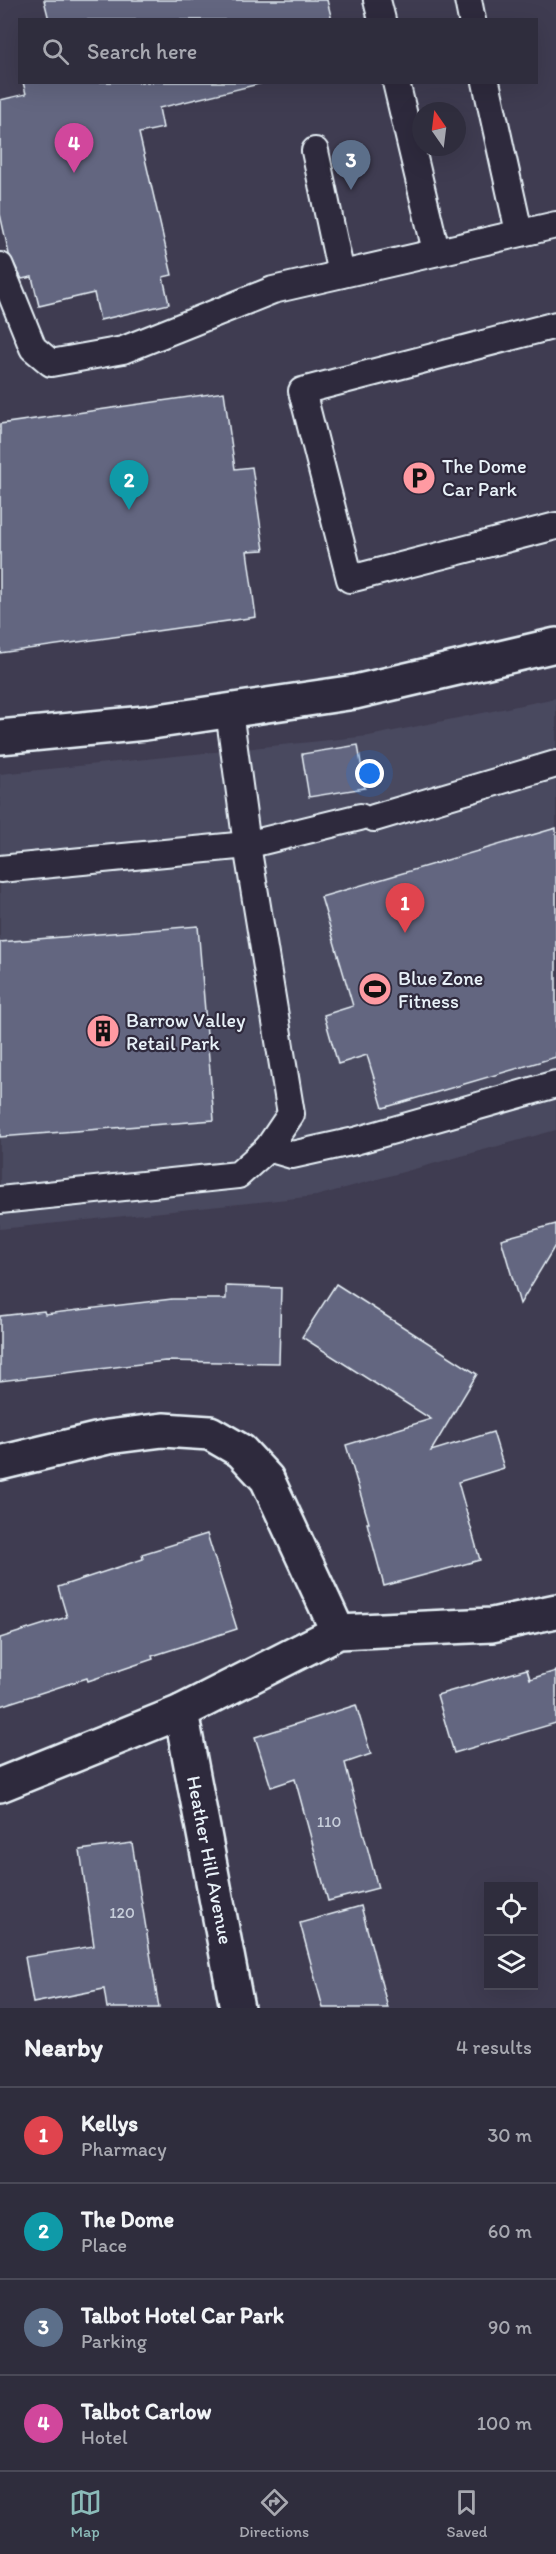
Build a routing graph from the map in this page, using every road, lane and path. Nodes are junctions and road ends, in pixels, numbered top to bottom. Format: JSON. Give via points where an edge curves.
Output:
{"nodes":[{"id":1,"x":377,"y":0,"type":"edge"},
{"id":2,"x":468,"y":0,"type":"edge"},
{"id":3,"x":382,"y":18,"type":"edge"},
{"id":4,"x":472,"y":18,"type":"edge"},
{"id":5,"x":396,"y":84,"type":"edge"},
{"id":6,"x":486,"y":84,"type":"edge"},
{"id":7,"x":315,"y":151,"type":"dead end"},
{"id":8,"x":556,"y":225,"type":"edge"},
{"id":9,"x":519,"y":232,"type":"junction"},
{"id":10,"x":436,"y":251,"type":"junction"},
{"id":11,"x":0,"y":266,"type":"edge"},
{"id":12,"x":341,"y":274,"type":"junction"},
{"id":13,"x":556,"y":325,"type":"edge"},
{"id":14,"x":556,"y":526,"type":"edge"},
{"id":15,"x":556,"y":645,"type":"edge"},
{"id":16,"x":229,"y":711,"type":"junction"},
{"id":17,"x":0,"y":737,"type":"edge"},
{"id":18,"x":556,"y":764,"type":"edge"},
{"id":19,"x":247,"y":845,"type":"junction"},
{"id":20,"x":0,"y":869,"type":"edge"},
{"id":21,"x":556,"y":1084,"type":"edge"},
{"id":22,"x":268,"y":1148,"type":"junction"},
{"id":23,"x":0,"y":1200,"type":"edge"},
{"id":24,"x":0,"y":1463,"type":"edge"},
{"id":25,"x":556,"y":1611,"type":"edge"},
{"id":26,"x":338,"y":1632,"type":"junction"},
{"id":27,"x":181,"y":1712,"type":"junction"},
{"id":28,"x":0,"y":1785,"type":"edge"},
{"id":29,"x":237,"y":2008,"type":"edge"}],
"edges":[{"from":1,"to":3,"type":"lane"},
{"from":2,"to":4,"type":"lane"},
{"from":5,"to":10,"type":"lane"},
{"from":6,"to":9,"type":"lane"},
{"from":7,"to":12,"type":"lane"},
{"from":8,"to":9,"type":"lane"},
{"from":9,"to":10,"type":"lane"},
{"from":10,"to":12,"type":"lane"},
{"from":11,"to":12,"type":"lane","via":[[33,348],[51,363],[123,350],[273,290]]},
{"from":13,"to":14,"type":"lane","via":[[302,391],[350,579]]},
{"from":15,"to":16,"type":"street","via":[[356,692]]},
{"from":16,"to":17,"type":"street"},
{"from":16,"to":19,"type":"lane"},
{"from":18,"to":19,"type":"lane","via":[[367,818]]},
{"from":19,"to":20,"type":"lane"},
{"from":19,"to":22,"type":"lane","via":[[291,1114]]},
{"from":21,"to":22,"type":"lane","via":[[355,1142],[292,1155]]},
{"from":22,"to":23,"type":"lane","via":[[238,1175]]},
{"from":24,"to":26,"type":"street","via":[[108,1437],[163,1430],[210,1433],[241,1451],[267,1479]]},
{"from":25,"to":26,"type":"street","via":[[492,1625]]},
{"from":26,"to":27,"type":"street"},
{"from":27,"to":28,"type":"street"},
{"from":27,"to":29,"type":"street","name":"Heather Hill Avenue"}]}
